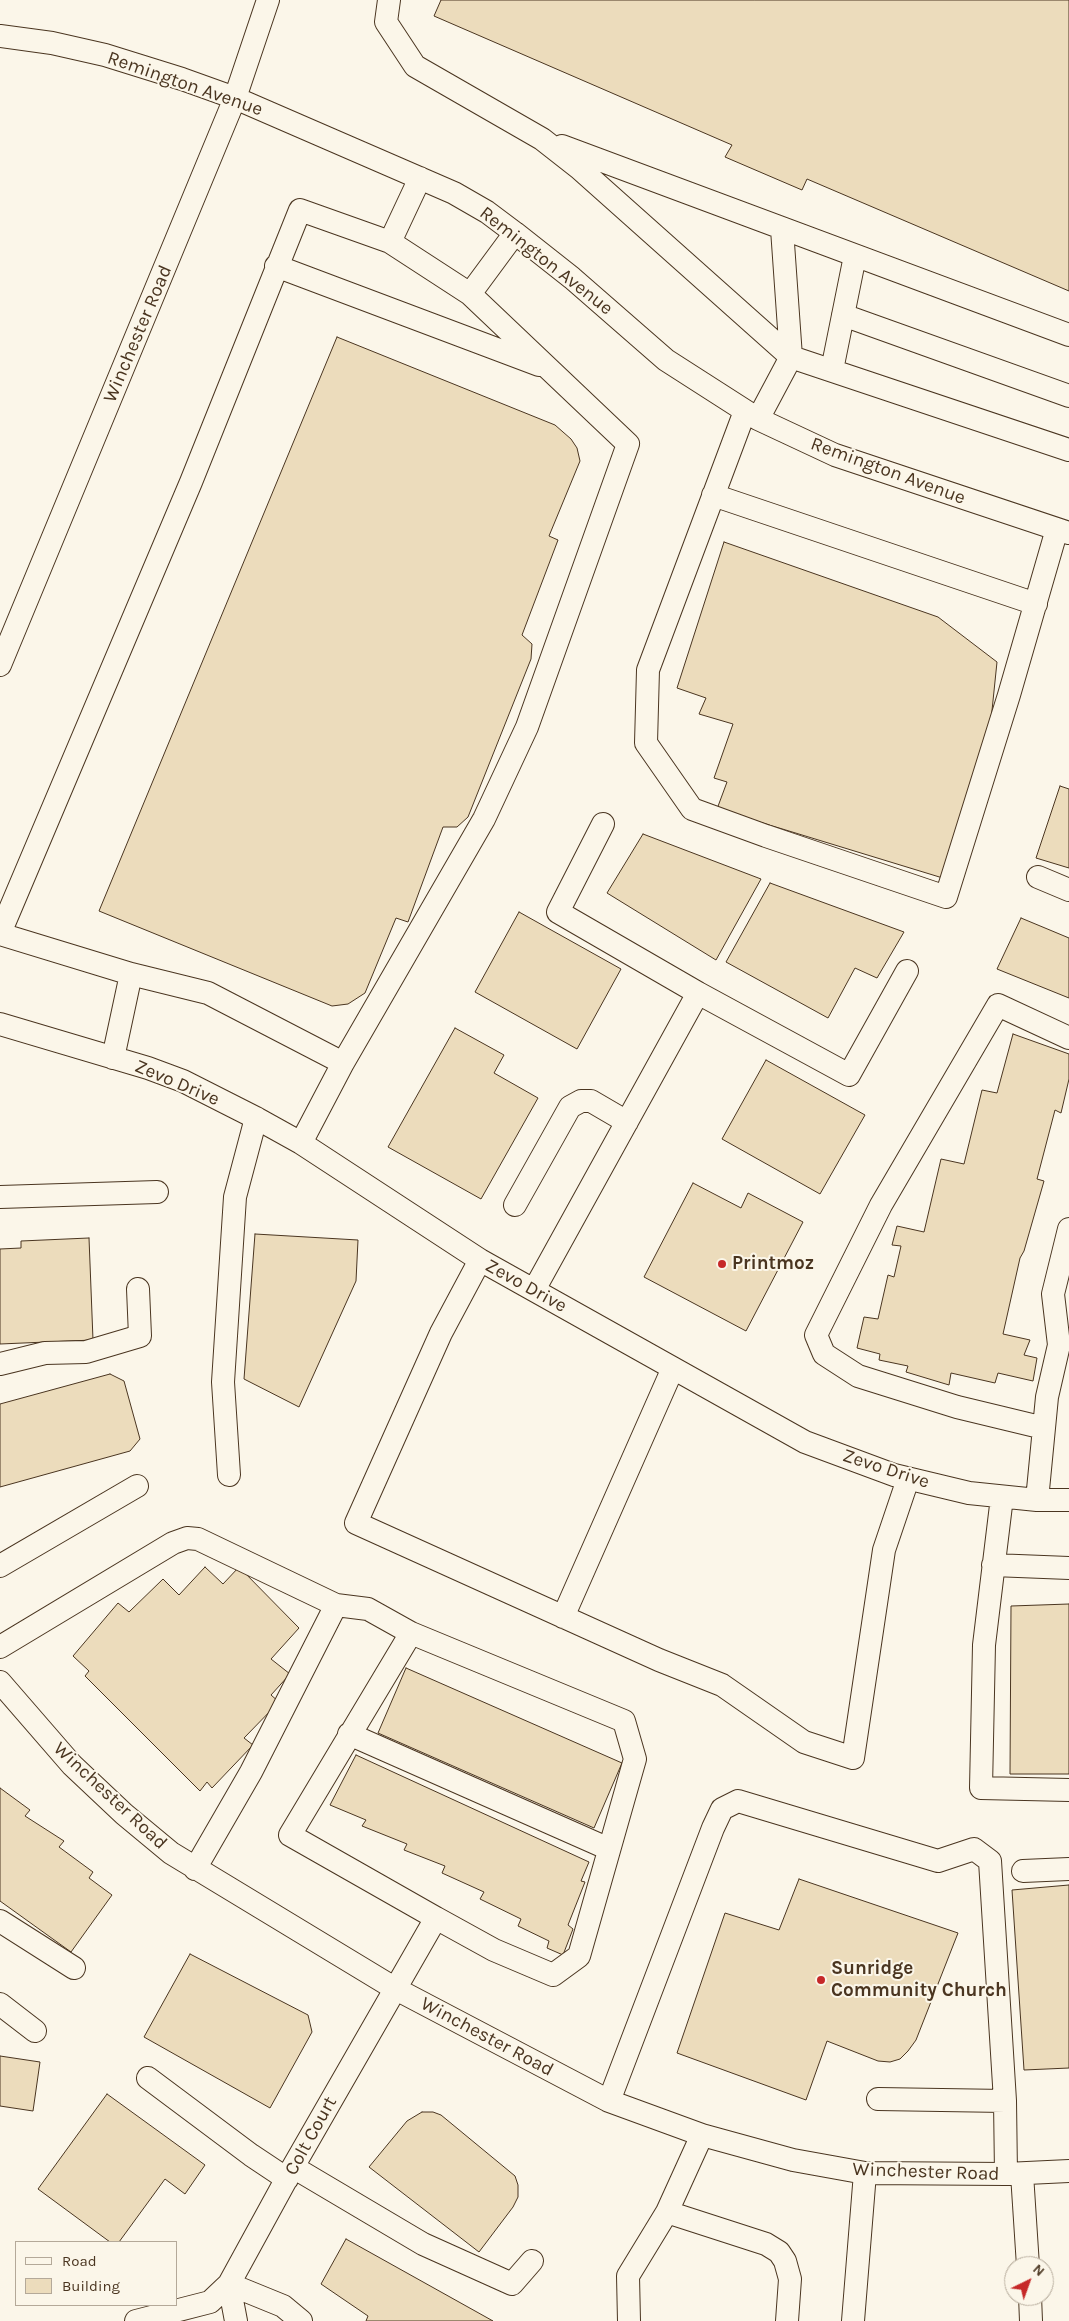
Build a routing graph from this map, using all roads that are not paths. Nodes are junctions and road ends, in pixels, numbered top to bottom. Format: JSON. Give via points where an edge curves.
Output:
{"nodes":[{"id":1,"x":268,"y":0,"type":"edge"},
{"id":2,"x":389,"y":0,"type":"edge"},
{"id":3,"x":0,"y":36,"type":"edge"},
{"id":4,"x":235,"y":98,"type":"junction"},
{"id":5,"x":542,"y":139,"type":"junction"},
{"id":6,"x":420,"y":178,"type":"junction"},
{"id":7,"x":782,"y":229,"type":"junction"},
{"id":8,"x":515,"y":233,"type":"junction"},
{"id":9,"x":390,"y":242,"type":"junction"},
{"id":10,"x":855,"y":256,"type":"junction"},
{"id":11,"x":276,"y":266,"type":"junction"},
{"id":12,"x":470,"y":294,"type":"junction"},
{"id":13,"x":843,"y":315,"type":"junction"},
{"id":14,"x":1069,"y":335,"type":"edge"},
{"id":15,"x":791,"y":356,"type":"junction"},
{"id":16,"x":551,"y":369,"type":"junction"},
{"id":17,"x":832,"y":370,"type":"junction"},
{"id":18,"x":1069,"y":396,"type":"edge"},
{"id":19,"x":751,"y":415,"type":"junction"},
{"id":20,"x":1069,"y":450,"type":"edge"},
{"id":21,"x":713,"y":495,"type":"junction"},
{"id":22,"x":1063,"y":531,"type":"edge"},
{"id":23,"x":1036,"y":604,"type":"junction"},
{"id":24,"x":0,"y":665,"type":"edge"},
{"id":25,"x":603,"y":824,"type":"dead end"},
{"id":26,"x":1038,"y":876,"type":"dead end"},
{"id":27,"x":1069,"y":890,"type":"edge"},
{"id":28,"x":0,"y":933,"type":"edge"},
{"id":29,"x":907,"y":971,"type":"dead end"},
{"id":30,"x":131,"y":974,"type":"junction"},
{"id":31,"x":698,"y":993,"type":"junction"},
{"id":32,"x":0,"y":1024,"type":"edge"},
{"id":33,"x":1069,"y":1038,"type":"edge"},
{"id":34,"x":113,"y":1058,"type":"junction"},
{"id":35,"x":343,"y":1063,"type":"junction"},
{"id":36,"x":256,"y":1118,"type":"junction"},
{"id":37,"x":627,"y":1122,"type":"junction"},
{"id":38,"x":301,"y":1142,"type":"junction"},
{"id":39,"x":157,"y":1192,"type":"dead end"},
{"id":40,"x":0,"y":1197,"type":"edge"},
{"id":41,"x":515,"y":1204,"type":"dead end"},
{"id":42,"x":1069,"y":1229,"type":"edge"},
{"id":43,"x":480,"y":1260,"type":"junction"},
{"id":44,"x":138,"y":1289,"type":"dead end"},
{"id":45,"x":534,"y":1290,"type":"junction"},
{"id":46,"x":0,"y":1364,"type":"edge"},
{"id":47,"x":673,"y":1368,"type":"junction"},
{"id":48,"x":1044,"y":1428,"type":"junction"},
{"id":49,"x":229,"y":1475,"type":"dead end"},
{"id":50,"x":908,"y":1479,"type":"junction"},
{"id":51,"x":137,"y":1486,"type":"dead end"},
{"id":52,"x":1002,"y":1497,"type":"junction"},
{"id":53,"x":1037,"y":1500,"type":"junction"},
{"id":54,"x":1069,"y":1500,"type":"edge"},
{"id":55,"x":993,"y":1565,"type":"junction"},
{"id":56,"x":0,"y":1566,"type":"edge"},
{"id":57,"x":1069,"y":1568,"type":"edge"},
{"id":58,"x":336,"y":1605,"type":"junction"},
{"id":59,"x":563,"y":1617,"type":"junction"},
{"id":60,"x":411,"y":1633,"type":"junction"},
{"id":61,"x":0,"y":1647,"type":"edge"},
{"id":62,"x":3,"y":1692,"type":"edge"},
{"id":63,"x":349,"y":1734,"type":"junction"},
{"id":64,"x":1069,"y":1790,"type":"edge"},
{"id":65,"x":609,"y":1849,"type":"junction"},
{"id":66,"x":195,"y":1869,"type":"junction"},
{"id":67,"x":1069,"y":1869,"type":"edge"},
{"id":68,"x":1022,"y":1871,"type":"dead end"},
{"id":69,"x":436,"y":1918,"type":"junction"},
{"id":70,"x":0,"y":1921,"type":"edge"},
{"id":71,"x":74,"y":1968,"type":"dead end"},
{"id":72,"x":394,"y":1988,"type":"junction"},
{"id":73,"x":0,"y":2004,"type":"edge"},
{"id":74,"x":36,"y":2031,"type":"dead end"},
{"id":75,"x":148,"y":2078,"type":"dead end"},
{"id":76,"x":878,"y":2099,"type":"dead end"},
{"id":77,"x":609,"y":2101,"type":"junction"},
{"id":78,"x":1005,"y":2101,"type":"junction"},
{"id":79,"x":702,"y":2135,"type":"junction"},
{"id":80,"x":1069,"y":2171,"type":"edge"},
{"id":81,"x":290,"y":2173,"type":"junction"},
{"id":82,"x":865,"y":2173,"type":"junction"},
{"id":83,"x":1014,"y":2174,"type":"junction"},
{"id":84,"x":667,"y":2212,"type":"junction"},
{"id":85,"x":1026,"y":2256,"type":"edge"},
{"id":86,"x":532,"y":2261,"type":"dead end"},
{"id":87,"x":229,"y":2284,"type":"junction"},
{"id":88,"x":1030,"y":2306,"type":"edge"},
{"id":89,"x":136,"y":2321,"type":"edge"},
{"id":90,"x":236,"y":2321,"type":"edge"},
{"id":91,"x":301,"y":2321,"type":"edge"},
{"id":92,"x":629,"y":2321,"type":"edge"},
{"id":93,"x":787,"y":2321,"type":"edge"},
{"id":94,"x":853,"y":2321,"type":"edge"},
{"id":95,"x":1031,"y":2321,"type":"edge"}],
"edges":[{"from":1,"to":4,"type":"street","name":"Winchester Road"},
{"from":2,"to":5,"type":"street","via":[[386,22],[415,66]]},
{"from":3,"to":4,"type":"street","name":"Remington Avenue","via":[[105,55]]},
{"from":4,"to":6,"type":"street","name":"Remington Avenue"},
{"from":4,"to":24,"type":"street","name":"Winchester Road"},
{"from":5,"to":7,"type":"street"},
{"from":5,"to":15,"type":"street"},
{"from":6,"to":8,"type":"street","name":"Remington Avenue","via":[[462,198]]},
{"from":6,"to":9,"type":"street"},
{"from":7,"to":10,"type":"street"},
{"from":7,"to":15,"type":"street"},
{"from":8,"to":12,"type":"street"},
{"from":8,"to":19,"type":"street","name":"Remington Avenue","via":[[666,360]]},
{"from":9,"to":11,"type":"street","via":[[300,210]]},
{"from":9,"to":12,"type":"street"},
{"from":10,"to":13,"type":"street"},
{"from":10,"to":14,"type":"street"},
{"from":11,"to":16,"type":"street"},
{"from":11,"to":28,"type":"street","via":[[191,482]]},
{"from":12,"to":16,"type":"street"},
{"from":13,"to":17,"type":"street"},
{"from":13,"to":18,"type":"street"},
{"from":15,"to":17,"type":"street"},
{"from":15,"to":19,"type":"street"},
{"from":16,"to":35,"type":"street","via":[[628,444],[527,727],[484,818]]},
{"from":17,"to":20,"type":"street"},
{"from":19,"to":21,"type":"street"},
{"from":19,"to":22,"type":"street","name":"Remington Avenue","via":[[834,455]]},
{"from":21,"to":23,"type":"street"},
{"from":21,"to":23,"type":"street","via":[[648,670],[646,743],[692,809],[946,897]]},
{"from":22,"to":23,"type":"street"},
{"from":25,"to":31,"type":"street","via":[[558,912]]},
{"from":26,"to":27,"type":"street"},
{"from":28,"to":30,"type":"street"},
{"from":29,"to":31,"type":"street","via":[[849,1075]]},
{"from":30,"to":34,"type":"street"},
{"from":30,"to":35,"type":"street","via":[[208,994]]},
{"from":31,"to":37,"type":"street"},
{"from":32,"to":34,"type":"street","name":"Zevo Drive"},
{"from":33,"to":48,"type":"street","via":[[998,1005],[881,1205],[816,1335],[824,1354],[858,1376],[957,1407]]},
{"from":34,"to":36,"type":"street","name":"Zevo Drive","via":[[183,1081]]},
{"from":35,"to":38,"type":"street"},
{"from":36,"to":38,"type":"street","name":"Zevo Drive"},
{"from":36,"to":49,"type":"street","via":[[235,1197],[223,1382]]},
{"from":37,"to":41,"type":"street","via":[[591,1101],[581,1101],[570,1107]]},
{"from":37,"to":45,"type":"street"},
{"from":38,"to":43,"type":"street","name":"Zevo Drive"},
{"from":39,"to":40,"type":"street"},
{"from":42,"to":48,"type":"street","via":[[1054,1294],[1059,1345],[1047,1397]]},
{"from":43,"to":45,"type":"street","name":"Zevo Drive"},
{"from":43,"to":59,"type":"street","via":[[441,1333],[356,1523]]},
{"from":44,"to":46,"type":"street","via":[[140,1336],[86,1352],[46,1353]]},
{"from":45,"to":47,"type":"street","name":"Zevo Drive"},
{"from":47,"to":50,"type":"street","name":"Zevo Drive","via":[[805,1442]]},
{"from":47,"to":59,"type":"street"},
{"from":48,"to":53,"type":"street"},
{"from":50,"to":52,"type":"street","name":"Zevo Drive"},
{"from":50,"to":59,"type":"street","via":[[884,1550],[853,1758],[804,1742],[722,1685]]},
{"from":51,"to":56,"type":"street"},
{"from":52,"to":53,"type":"street","name":"Zevo Drive"},
{"from":52,"to":55,"type":"street"},
{"from":53,"to":54,"type":"street","name":"Zevo Drive"},
{"from":55,"to":57,"type":"street"},
{"from":55,"to":64,"type":"street","via":[[984,1645],[981,1788]]},
{"from":58,"to":60,"type":"street","via":[[368,1609]]},
{"from":58,"to":61,"type":"street","via":[[198,1539],[187,1538],[173,1543]]},
{"from":58,"to":66,"type":"street","via":[[250,1772]]},
{"from":60,"to":63,"type":"street"},
{"from":60,"to":65,"type":"street","via":[[624,1721],[634,1759]]},
{"from":62,"to":66,"type":"street","name":"Winchester Road","via":[[117,1808]]},
{"from":63,"to":65,"type":"street"},
{"from":63,"to":69,"type":"street","via":[[290,1835]]},
{"from":65,"to":69,"type":"street","via":[[579,1956],[553,1975],[494,1950]]},
{"from":66,"to":72,"type":"street","name":"Winchester Road"},
{"from":67,"to":68,"type":"street"},
{"from":69,"to":72,"type":"street","name":"Colt Court"},
{"from":70,"to":71,"type":"street"},
{"from":72,"to":77,"type":"street","name":"Winchester Road"},
{"from":72,"to":81,"type":"street","name":"Colt Court"},
{"from":73,"to":74,"type":"street"},
{"from":75,"to":81,"type":"street","via":[[251,2155]]},
{"from":76,"to":78,"type":"street"},
{"from":77,"to":78,"type":"street","via":[[713,1828],[722,1809],[738,1801],[938,1861],[974,1849],[990,1861]]},
{"from":77,"to":79,"type":"street","name":"Winchester Road"},
{"from":78,"to":83,"type":"street"},
{"from":79,"to":82,"type":"street","name":"Winchester Road","via":[[793,2160]]},
{"from":79,"to":84,"type":"street"},
{"from":80,"to":83,"type":"street","name":"Winchester Road"},
{"from":81,"to":86,"type":"street","via":[[423,2244],[512,2284]]},
{"from":81,"to":87,"type":"street","name":"Colt Court"},
{"from":82,"to":83,"type":"street","name":"Winchester Road"},
{"from":82,"to":94,"type":"street"},
{"from":83,"to":85,"type":"street"},
{"from":84,"to":92,"type":"street","via":[[628,2276]]},
{"from":84,"to":93,"type":"street","via":[[766,2244],[779,2252],[790,2279]]},
{"from":87,"to":89,"type":"street","name":"Colt Court","via":[[210,2302]]},
{"from":87,"to":90,"type":"street"},
{"from":87,"to":91,"type":"street","via":[[283,2306]]},
{"from":88,"to":95,"type":"street"}]}
